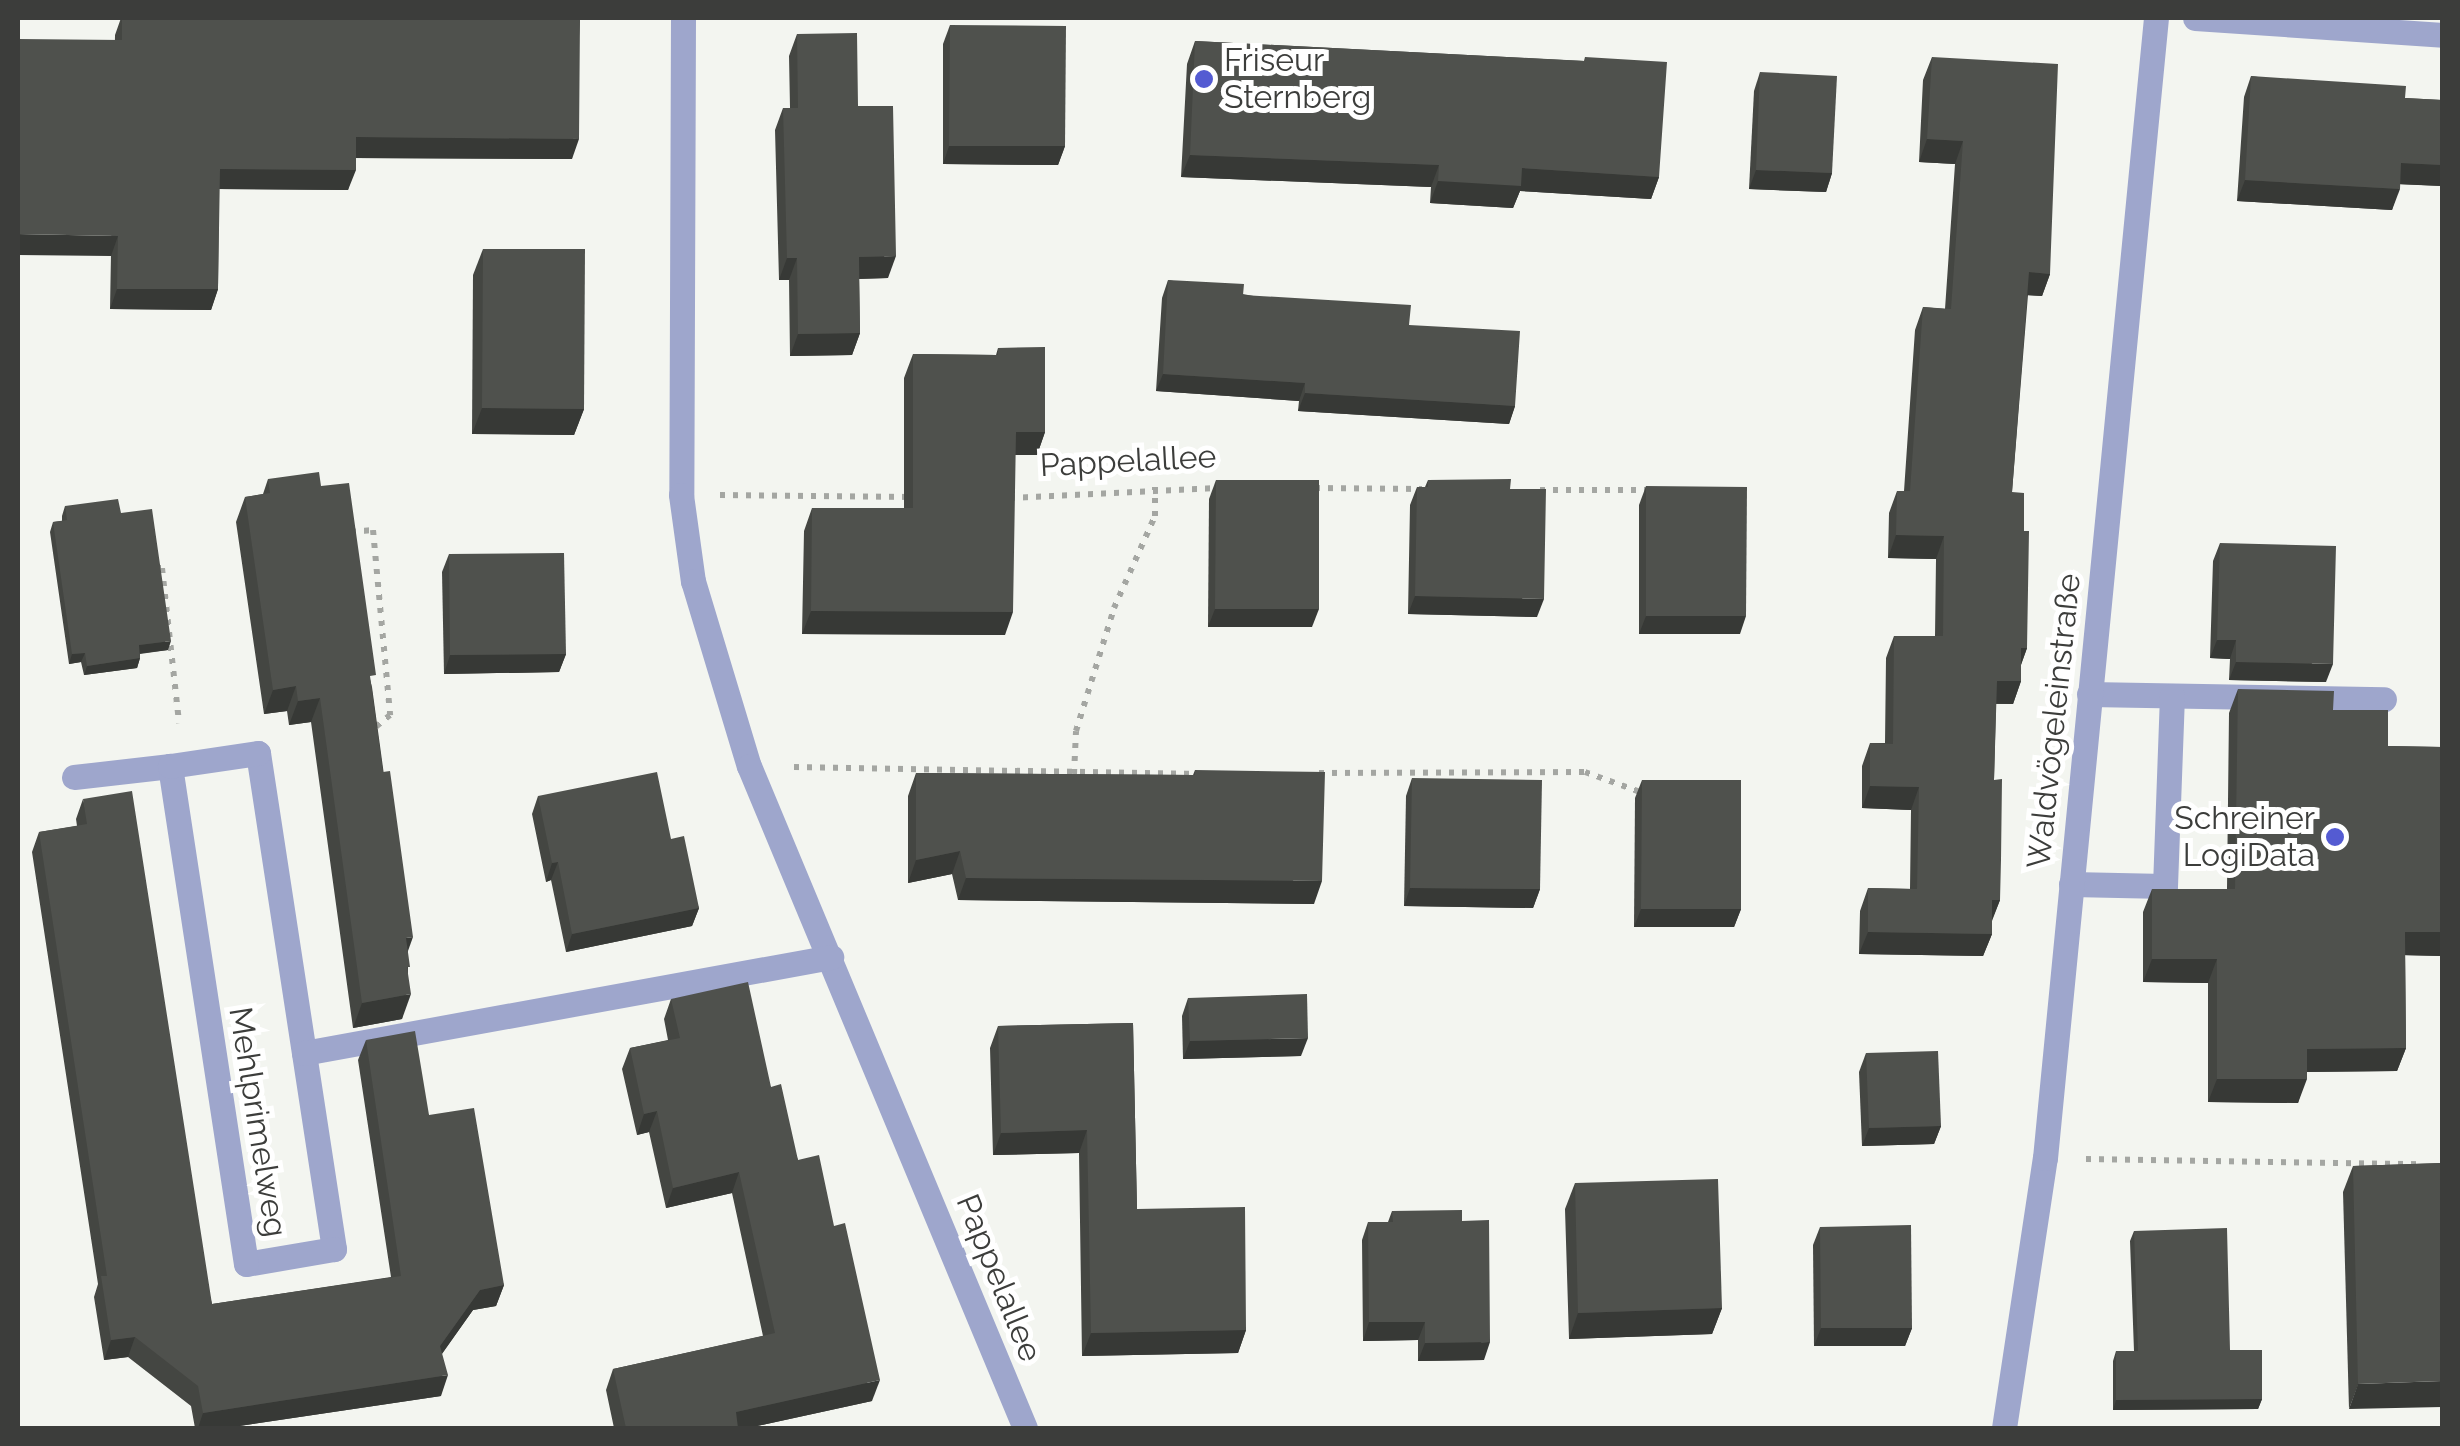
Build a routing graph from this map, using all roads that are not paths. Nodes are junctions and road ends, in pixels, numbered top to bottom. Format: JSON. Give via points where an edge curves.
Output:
{"nodes":[{"id":1,"x":683,"y":18,"type":"edge"},
{"id":2,"x":2156,"y":18,"type":"edge"},
{"id":3,"x":2194,"y":18,"type":"edge"},
{"id":4,"x":2260,"y":20,"type":"edge"},
{"id":5,"x":2442,"y":35,"type":"edge"},
{"id":6,"x":2089,"y":694,"type":"junction"},
{"id":7,"x":2172,"y":696,"type":"junction"},
{"id":8,"x":2384,"y":699,"type":"dead end"},
{"id":9,"x":177,"y":765,"type":"junction"},
{"id":10,"x":74,"y":776,"type":"dead end"},
{"id":11,"x":2071,"y":884,"type":"junction"},
{"id":12,"x":831,"y":957,"type":"junction"},
{"id":13,"x":304,"y":1054,"type":"junction"},
{"id":14,"x":1026,"y":1428,"type":"edge"},
{"id":15,"x":2004,"y":1428,"type":"edge"}],
"edges":[{"from":1,"to":12,"type":"street","name":"Pappelallee","via":[[681,495],[693,581],[750,766]]},
{"from":2,"to":6,"type":"street","name":"Waldvögeleinstraße"},
{"from":3,"to":4,"type":"street"},
{"from":4,"to":5,"type":"street"},
{"from":6,"to":7,"type":"street"},
{"from":6,"to":11,"type":"street","name":"Waldvögeleinstraße"},
{"from":7,"to":8,"type":"street"},
{"from":7,"to":11,"type":"street","via":[[2165,886]]},
{"from":9,"to":10,"type":"street","name":"Mehlprimelweg"},
{"from":9,"to":13,"type":"street","name":"Mehlprimelweg","via":[[258,752]]},
{"from":9,"to":13,"type":"street","name":"Mehlprimelweg","via":[[246,1264],[334,1249]]},
{"from":11,"to":15,"type":"street","name":"Waldvögeleinstraße","via":[[2044,1158]]},
{"from":12,"to":13,"type":"street","name":"Mehlprimelweg"},
{"from":12,"to":14,"type":"street","name":"Pappelallee"}]}
